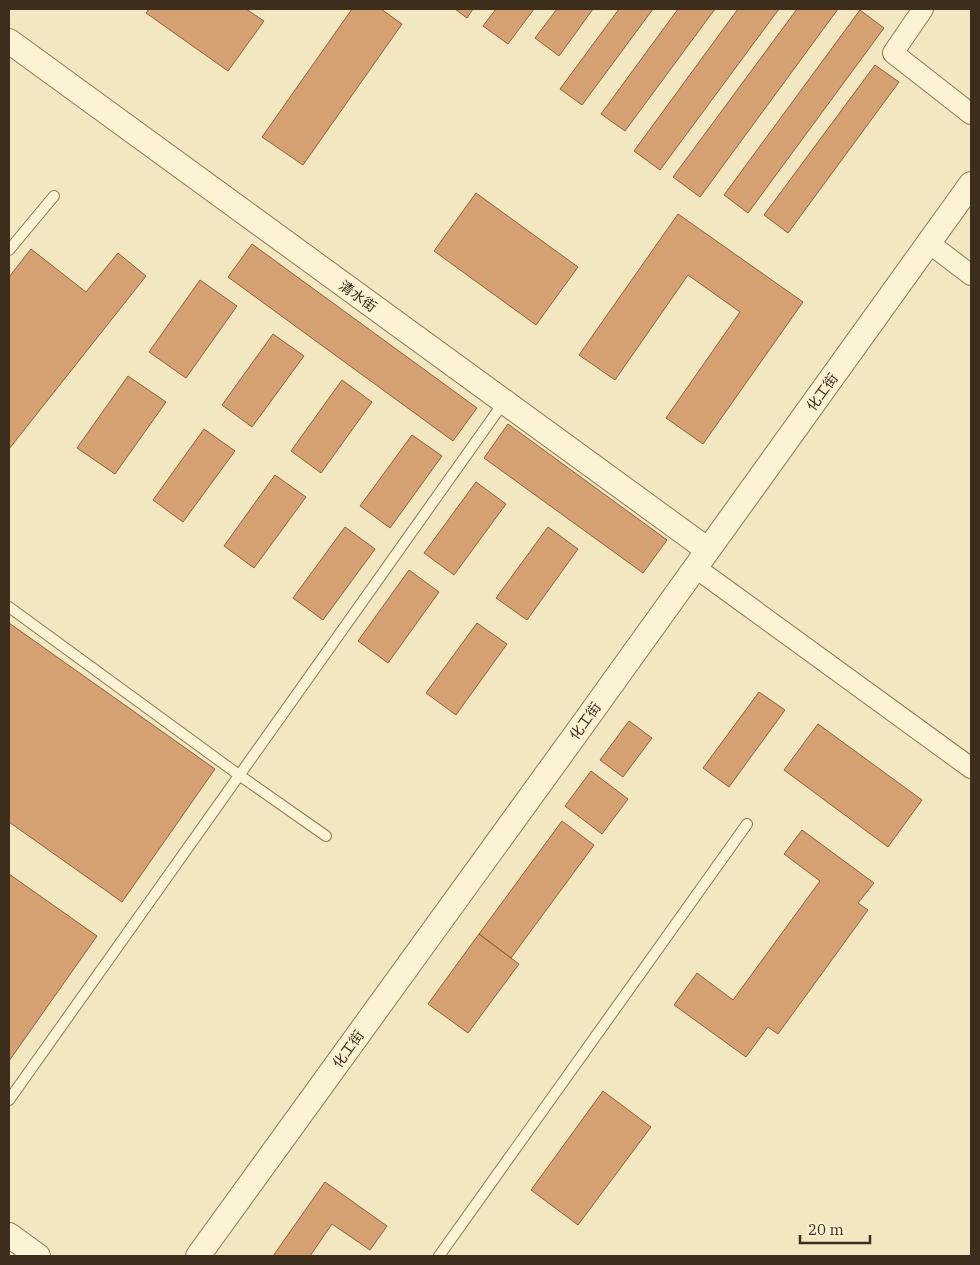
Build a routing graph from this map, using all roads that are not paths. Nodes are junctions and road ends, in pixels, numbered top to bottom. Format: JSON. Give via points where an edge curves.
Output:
{"nodes":[{"id":1,"x":923,"y":9,"type":"edge"},
{"id":2,"x":9,"y":41,"type":"edge"},
{"id":3,"x":971,"y":114,"type":"edge"},
{"id":4,"x":971,"y":184,"type":"edge"},
{"id":5,"x":54,"y":196,"type":"dead end"},
{"id":6,"x":929,"y":243,"type":"junction"},
{"id":7,"x":9,"y":250,"type":"edge"},
{"id":8,"x":971,"y":275,"type":"edge"},
{"id":9,"x":504,"y":402,"type":"junction"},
{"id":10,"x":702,"y":559,"type":"junction"},
{"id":11,"x":9,"y":607,"type":"edge"},
{"id":12,"x":971,"y":768,"type":"edge"},
{"id":13,"x":239,"y":775,"type":"junction"},
{"id":14,"x":747,"y":824,"type":"dead end"},
{"id":15,"x":326,"y":836,"type":"dead end"},
{"id":16,"x":9,"y":1100,"type":"edge"},
{"id":17,"x":9,"y":1235,"type":"edge"},
{"id":18,"x":442,"y":1253,"type":"edge"},
{"id":19,"x":38,"y":1256,"type":"edge"},
{"id":20,"x":198,"y":1256,"type":"edge"},
{"id":21,"x":453,"y":1256,"type":"edge"}],
"edges":[{"from":1,"to":3,"type":"street","via":[[893,53]]},
{"from":2,"to":9,"type":"street","name":"清水街"},
{"from":4,"to":6,"type":"street","name":"化工街"},
{"from":5,"to":7,"type":"lane"},
{"from":6,"to":8,"type":"street"},
{"from":6,"to":10,"type":"street","name":"化工街"},
{"from":9,"to":10,"type":"street","name":"清水街"},
{"from":9,"to":13,"type":"lane"},
{"from":10,"to":12,"type":"street"},
{"from":10,"to":20,"type":"street","name":"化工街"},
{"from":11,"to":13,"type":"lane"},
{"from":13,"to":15,"type":"lane"},
{"from":13,"to":16,"type":"lane"},
{"from":14,"to":18,"type":"lane"},
{"from":17,"to":19,"type":"street"},
{"from":18,"to":21,"type":"lane"}]}
